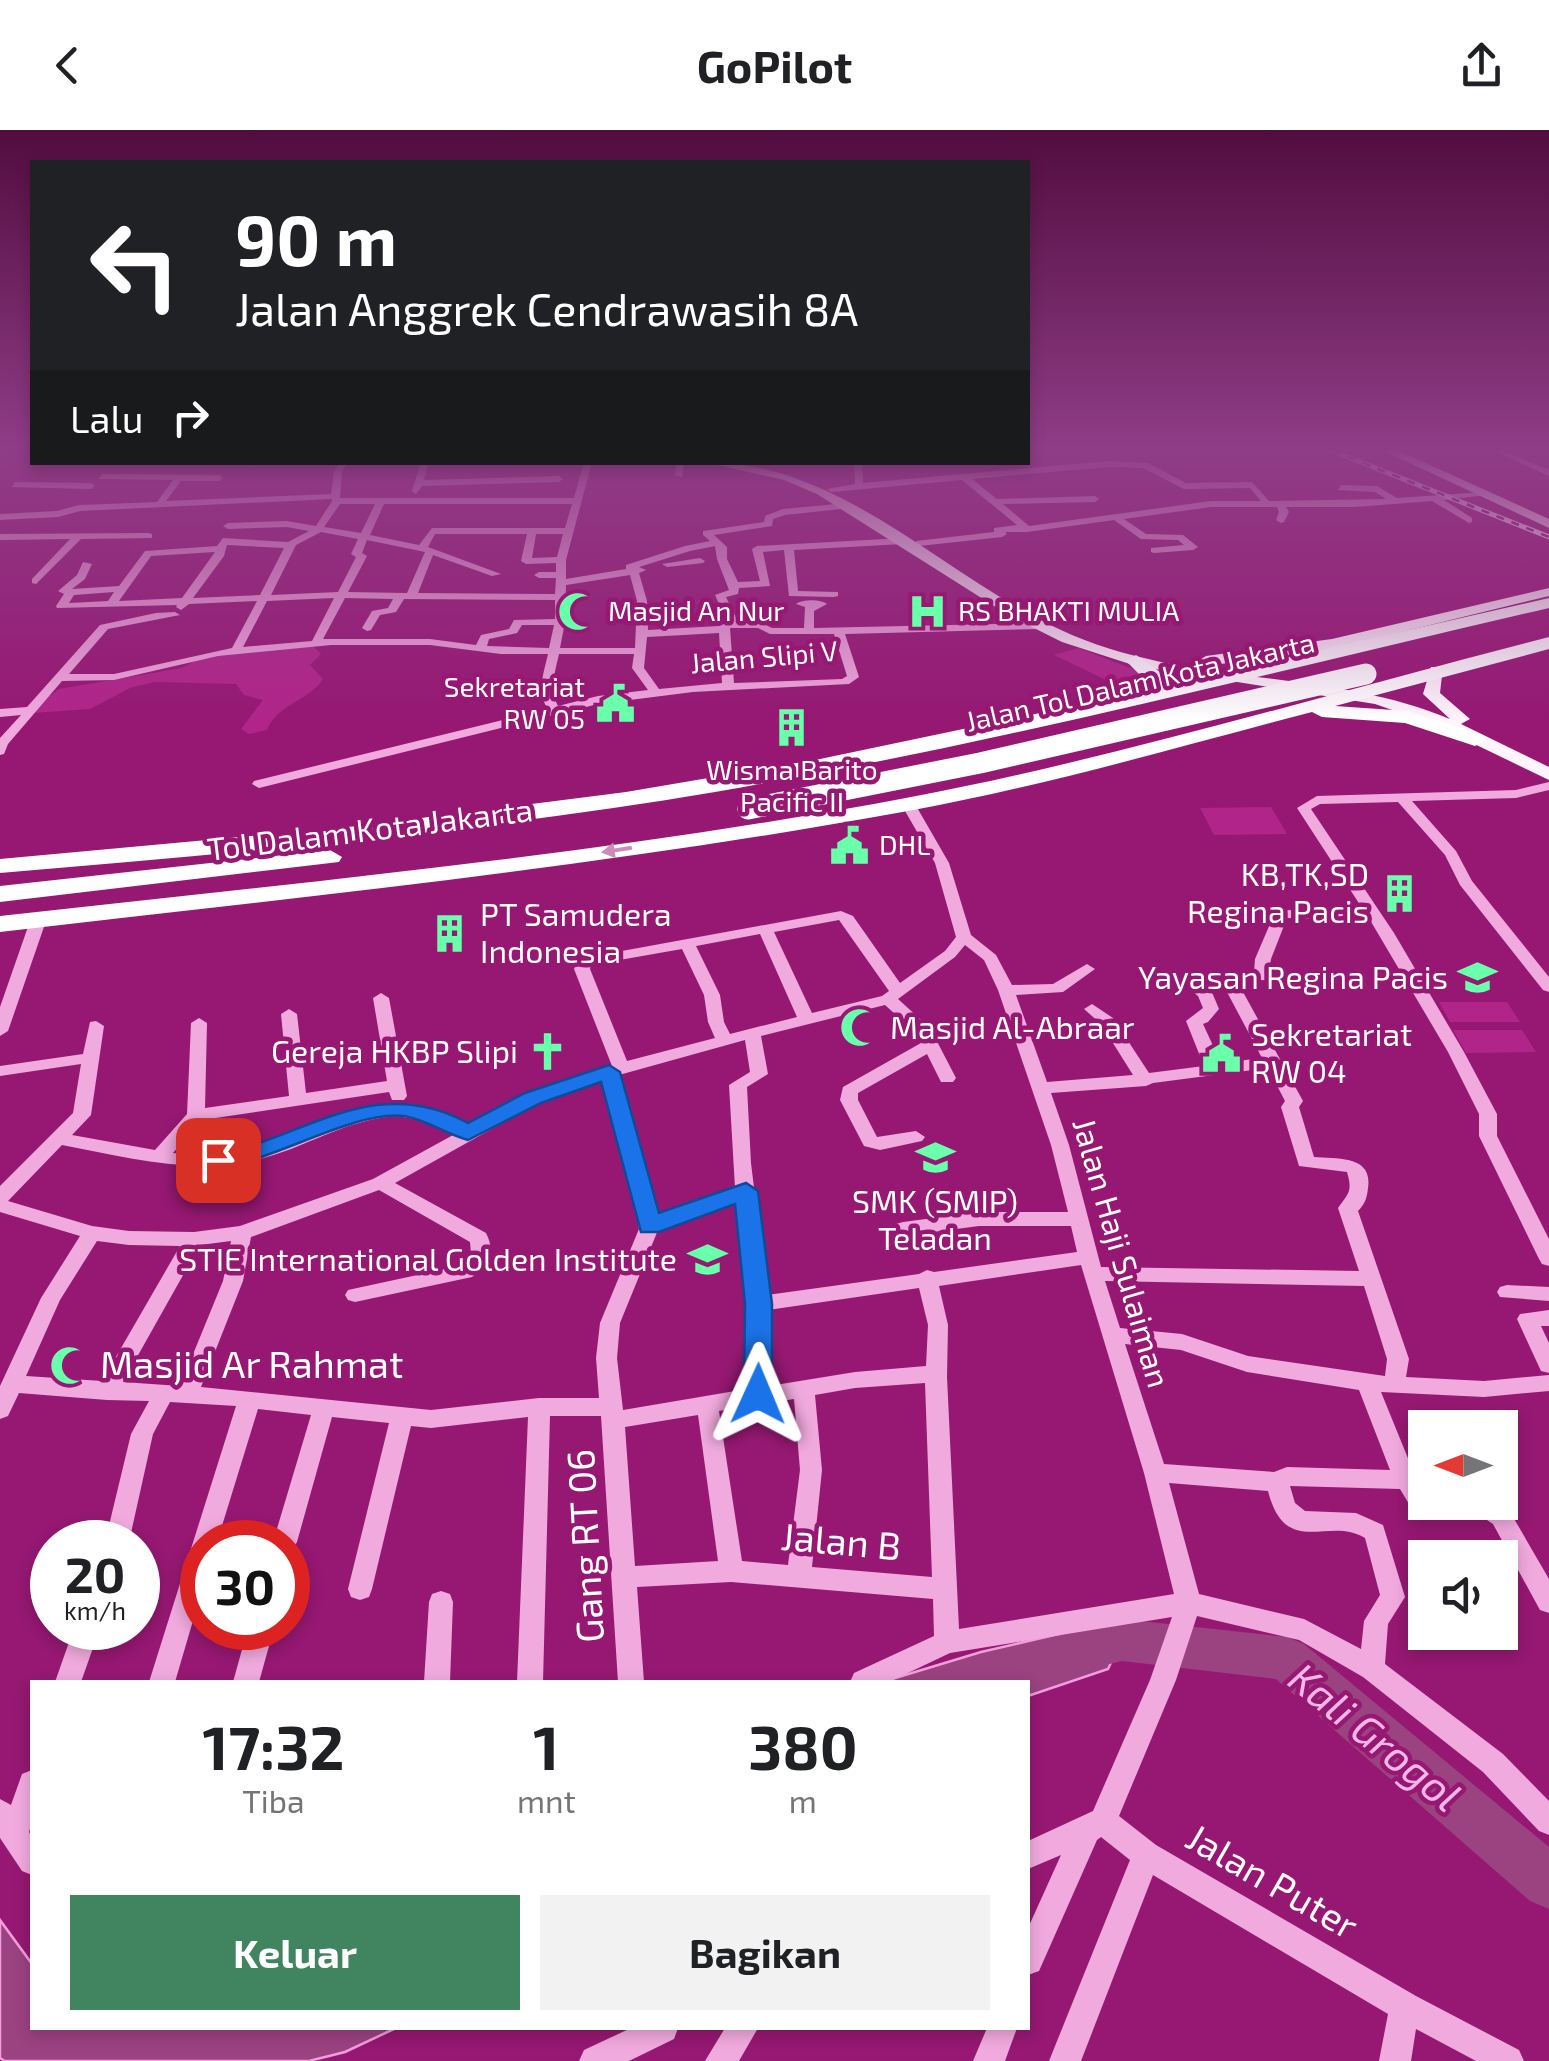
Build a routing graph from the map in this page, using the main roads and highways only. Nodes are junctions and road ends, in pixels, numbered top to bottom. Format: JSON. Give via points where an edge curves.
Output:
{"nodes":[{"id":1,"x":911,"y":542,"type":"joint"},
{"id":2,"x":1549,"y":592,"type":"edge"},
{"id":3,"x":1549,"y":603,"type":"edge"},
{"id":4,"x":1549,"y":619,"type":"edge"},
{"id":5,"x":1549,"y":630,"type":"edge"},
{"id":6,"x":1362,"y":641,"type":"junction"},
{"id":7,"x":1549,"y":643,"type":"edge"},
{"id":8,"x":1334,"y":651,"type":"junction"},
{"id":9,"x":1549,"y":652,"type":"edge"},
{"id":10,"x":1136,"y":661,"type":"junction"},
{"id":11,"x":1233,"y":675,"type":"junction"},
{"id":12,"x":1435,"y":675,"type":"junction"},
{"id":13,"x":1353,"y":692,"type":"junction"},
{"id":14,"x":1148,"y":696,"type":"junction"},
{"id":15,"x":1120,"y":702,"type":"junction"},
{"id":16,"x":1284,"y":712,"type":"junction"},
{"id":17,"x":1244,"y":724,"type":"junction"},
{"id":18,"x":1475,"y":740,"type":"junction"},
{"id":19,"x":1549,"y":770,"type":"edge"},
{"id":20,"x":746,"y":804,"type":"junction"},
{"id":21,"x":666,"y":823,"type":"junction"},
{"id":22,"x":0,"y":866,"type":"edge"},
{"id":23,"x":231,"y":870,"type":"junction"},
{"id":24,"x":0,"y":883,"type":"edge"},
{"id":25,"x":0,"y":894,"type":"edge"},
{"id":26,"x":0,"y":908,"type":"edge"},
{"id":27,"x":0,"y":924,"type":"edge"}],
"edges":[{"from":1,"to":6,"type":"main road","via":[[1046,621],[1110,646],[1187,661]]},
{"from":1,"to":10,"type":"main road","via":[[1038,626]]},
{"from":2,"to":6,"type":"main road"},
{"from":3,"to":6,"type":"highway"},
{"from":4,"to":20,"type":"highway","name":"Jalan Tol Dalam Kota Jakarta"},
{"from":5,"to":20,"type":"highway","name":"Jalan Tol Dalam Kota Jakarta","bridge":true,"via":[[1013,756]]},
{"from":6,"to":8,"type":"highway"},
{"from":7,"to":12,"type":"highway"},
{"from":8,"to":11,"type":"highway"},
{"from":8,"to":13,"type":"highway","via":[[1327,676]]},
{"from":9,"to":12,"type":"highway"},
{"from":10,"to":11,"type":"main road"},
{"from":10,"to":14,"type":"highway","via":[[1153,676]]},
{"from":11,"to":13,"type":"main road"},
{"from":11,"to":14,"type":"highway"},
{"from":12,"to":13,"type":"highway"},
{"from":12,"to":19,"type":"main road","via":[[1431,694],[1444,707]]},
{"from":13,"to":16,"type":"highway"},
{"from":13,"to":18,"type":"main road","via":[[1417,710]]},
{"from":14,"to":15,"type":"highway"},
{"from":15,"to":17,"type":"highway","via":[[1211,694],[1240,707]]},
{"from":15,"to":22,"type":"highway","via":[[736,781],[572,807],[244,846]]},
{"from":16,"to":17,"type":"highway"},
{"from":16,"to":18,"type":"highway","via":[[1392,714]]},
{"from":17,"to":21,"type":"highway","via":[[1155,733],[1011,771],[832,805],[713,824]]},
{"from":17,"to":27,"type":"highway","one_way":true,"via":[[908,804],[522,864]]},
{"from":18,"to":19,"type":"main road"},
{"from":20,"to":21,"type":"highway","name":"Tol Dalam Kota Jakarta"},
{"from":20,"to":23,"type":"highway","name":"Tol Dalam Kota Jakarta"},
{"from":21,"to":26,"type":"highway","name":"Tol Dalam Kota Jakarta"},
{"from":23,"to":24,"type":"highway"},
{"from":23,"to":25,"type":"highway","name":"Tol Dalam Kota Jakarta"}]}
